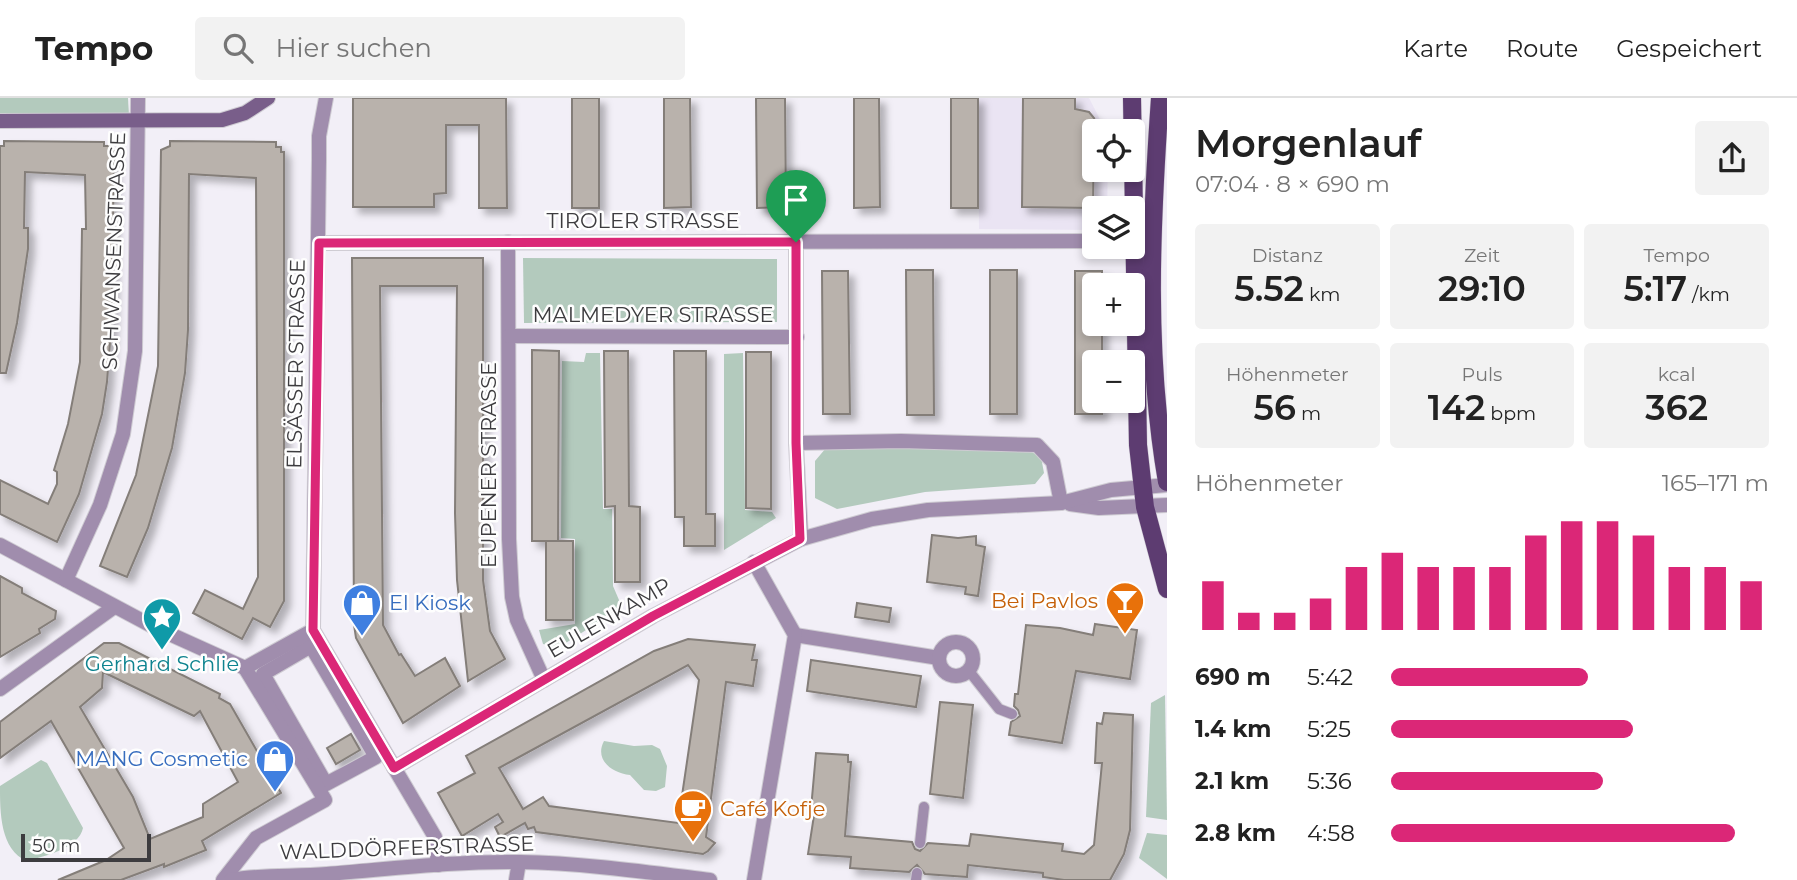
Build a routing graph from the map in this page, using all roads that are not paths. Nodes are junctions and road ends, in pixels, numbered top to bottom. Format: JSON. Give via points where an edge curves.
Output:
{"nodes":[{"id":1,"x":138,"y":98,"type":"edge"},
{"id":2,"x":326,"y":98,"type":"edge"},
{"id":3,"x":1132,"y":98,"type":"edge"},
{"id":4,"x":1160,"y":98,"type":"edge"},
{"id":5,"x":264,"y":99,"type":"edge"},
{"id":6,"x":0,"y":121,"type":"edge"},
{"id":7,"x":139,"y":121,"type":"junction"},
{"id":8,"x":1082,"y":241,"type":"edge"},
{"id":9,"x":508,"y":242,"type":"junction"},
{"id":10,"x":796,"y":242,"type":"junction"},
{"id":11,"x":1146,"y":242,"type":"edge"},
{"id":12,"x":319,"y":243,"type":"junction"},
{"id":13,"x":509,"y":336,"type":"junction"},
{"id":14,"x":797,"y":337,"type":"junction"},
{"id":15,"x":796,"y":443,"type":"junction"},
{"id":16,"x":1167,"y":483,"type":"edge"},
{"id":17,"x":1142,"y":487,"type":"junction"},
{"id":18,"x":1061,"y":503,"type":"junction"},
{"id":19,"x":1167,"y":506,"type":"edge"},
{"id":20,"x":1145,"y":507,"type":"junction"},
{"id":21,"x":800,"y":539,"type":"junction"},
{"id":22,"x":0,"y":545,"type":"edge"},
{"id":23,"x":754,"y":562,"type":"junction"},
{"id":24,"x":66,"y":580,"type":"junction"},
{"id":25,"x":1167,"y":589,"type":"edge"},
{"id":26,"x":114,"y":607,"type":"junction"},
{"id":27,"x":313,"y":630,"type":"junction"},
{"id":28,"x":795,"y":635,"type":"junction"},
{"id":29,"x":939,"y":658,"type":"junction"},
{"id":30,"x":246,"y":668,"type":"junction"},
{"id":31,"x":969,"y":671,"type":"junction"},
{"id":32,"x":544,"y":680,"type":"junction"},
{"id":33,"x":0,"y":689,"type":"edge"},
{"id":34,"x":1012,"y":714,"type":"dead end"},
{"id":35,"x":394,"y":768,"type":"junction"},
{"id":36,"x":326,"y":784,"type":"joint"},
{"id":37,"x":924,"y":807,"type":"dead end"},
{"id":38,"x":920,"y":843,"type":"dead end"},
{"id":39,"x":519,"y":862,"type":"junction"},
{"id":40,"x":438,"y":864,"type":"junction"},
{"id":41,"x":596,"y":873,"type":"edge"},
{"id":42,"x":223,"y":880,"type":"edge"},
{"id":43,"x":231,"y":880,"type":"edge"},
{"id":44,"x":516,"y":880,"type":"edge"},
{"id":45,"x":710,"y":880,"type":"edge"},
{"id":46,"x":754,"y":880,"type":"edge"}],
"edges":[{"from":1,"to":7,"type":"street","name":"SCHWANSENSTRASSE"},
{"from":2,"to":12,"type":"street","name":"ELSÄSSER STRASSE","via":[[319,136]]},
{"from":3,"to":11,"type":"main road"},
{"from":4,"to":11,"type":"main road"},
{"from":5,"to":7,"type":"main road","via":[[245,113],[222,120]]},
{"from":6,"to":7,"type":"main road"},
{"from":7,"to":24,"type":"street","name":"SCHWANSENSTRASSE","via":[[135,351],[125,420],[100,505]]},
{"from":8,"to":10,"type":"street","name":"TIROLER STRASSE"},
{"from":9,"to":10,"type":"street","name":"TIROLER STRASSE"},
{"from":9,"to":12,"type":"street","name":"TIROLER STRASSE"},
{"from":9,"to":13,"type":"street","name":"EUPENER STRASSE"},
{"from":10,"to":14,"type":"street"},
{"from":11,"to":16,"type":"main road"},
{"from":11,"to":17,"type":"main road","via":[[1138,445]]},
{"from":12,"to":27,"type":"street","name":"ELSÄSSER STRASSE"},
{"from":13,"to":14,"type":"street","name":"MALMEDYER STRASSE"},
{"from":13,"to":32,"type":"street","name":"EUPENER STRASSE","via":[[512,597],[517,620]]},
{"from":14,"to":15,"type":"street"},
{"from":15,"to":18,"type":"street","via":[[1037,445],[1053,463]]},
{"from":15,"to":21,"type":"street"},
{"from":16,"to":17,"type":"street","name":"EULENKAMP"},
{"from":17,"to":18,"type":"street","name":"EULENKAMP"},
{"from":17,"to":20,"type":"main road"},
{"from":18,"to":20,"type":"street","name":"EULENKAMP"},
{"from":18,"to":21,"type":"street","name":"EULENKAMP","via":[[928,510],[872,519]]},
{"from":19,"to":20,"type":"street","name":"EULENKAMP"},
{"from":20,"to":25,"type":"main road"},
{"from":21,"to":23,"type":"street","name":"EULENKAMP"},
{"from":22,"to":24,"type":"street"},
{"from":23,"to":28,"type":"street"},
{"from":23,"to":32,"type":"street","name":"EULENKAMP"},
{"from":24,"to":26,"type":"street"},
{"from":26,"to":30,"type":"street"},
{"from":26,"to":33,"type":"street"},
{"from":27,"to":30,"type":"street"},
{"from":27,"to":35,"type":"street"},
{"from":28,"to":29,"type":"street"},
{"from":28,"to":46,"type":"street"},
{"from":29,"to":31,"type":"street","via":[[949,675],[960,677]]},
{"from":29,"to":31,"type":"street","via":[[949,644],[966,645],[974,661]]},
{"from":30,"to":42,"type":"street","via":[[325,800],[256,838]]},
{"from":31,"to":34,"type":"lane","via":[[999,709]]},
{"from":32,"to":35,"type":"street","name":"EULENKAMP"},
{"from":35,"to":40,"type":"street","via":[[435,837]]},
{"from":36,"to":36,"type":"street","via":[[376,757],[311,646],[263,674]]},
{"from":37,"to":38,"type":"lane"},
{"from":39,"to":40,"type":"street","name":"WALDDÖRFERSTRASSE"},
{"from":39,"to":41,"type":"street","name":"WALDDÖRFERSTRASSE"},
{"from":39,"to":44,"type":"street"},
{"from":40,"to":43,"type":"street","name":"WALDDÖRFERSTRASSE"},
{"from":41,"to":45,"type":"street","name":"WALDDÖRFERSTRASSE"}]}
